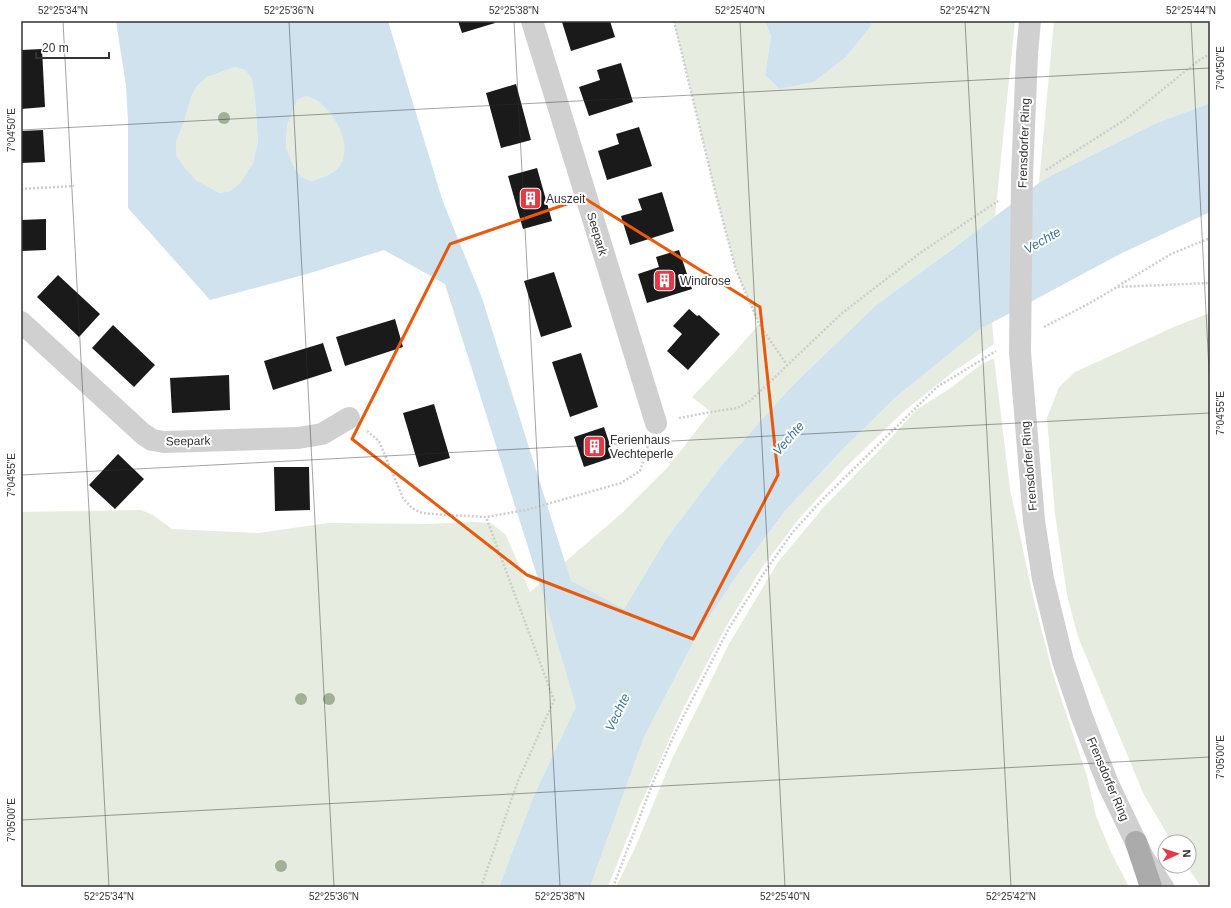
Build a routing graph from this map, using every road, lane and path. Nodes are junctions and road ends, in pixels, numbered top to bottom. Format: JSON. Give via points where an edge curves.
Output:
{"nodes":[{"id":1,"x":532,"y":21,"type":"edge"},
{"id":2,"x":674,"y":21,"type":"edge"},
{"id":3,"x":1030,"y":21,"type":"edge"},
{"id":4,"x":1210,"y":54,"type":"edge"},
{"id":5,"x":1032,"y":174,"type":"junction"},
{"id":6,"x":74,"y":186,"type":"dead end"},
{"id":7,"x":21,"y":189,"type":"edge"},
{"id":8,"x":1003,"y":198,"type":"dead end"},
{"id":9,"x":1210,"y":238,"type":"edge"},
{"id":10,"x":1210,"y":283,"type":"edge"},
{"id":11,"x":1117,"y":287,"type":"junction"},
{"id":12,"x":21,"y":322,"type":"edge"},
{"id":13,"x":1041,"y":328,"type":"dead end"},
{"id":14,"x":998,"y":350,"type":"dead end"},
{"id":15,"x":787,"y":365,"type":"junction"},
{"id":16,"x":349,"y":418,"type":"joint"},
{"id":17,"x":656,"y":423,"type":"junction"},
{"id":18,"x":486,"y":517,"type":"junction"},
{"id":19,"x":1136,"y":842,"type":"junction"},
{"id":20,"x":481,"y":887,"type":"edge"},
{"id":21,"x":613,"y":887,"type":"edge"},
{"id":22,"x":1151,"y":887,"type":"edge"},
{"id":23,"x":1163,"y":887,"type":"edge"}],
"edges":[{"from":1,"to":17,"type":"street","name":"Seepark"},
{"from":2,"to":15,"type":"path","via":[[736,270],[759,324]]},
{"from":3,"to":5,"type":"street","name":"Frensdorfer Ring","via":[[1026,54]]},
{"from":4,"to":5,"type":"path","via":[[1126,119]]},
{"from":5,"to":19,"type":"street","name":"Frensdorfer Ring","bridge":true,"via":[[1020,352],[1034,521],[1043,579],[1063,661],[1082,717],[1108,784]]},
{"from":6,"to":7,"type":"path"},
{"from":8,"to":15,"type":"path","via":[[920,253],[841,314]]},
{"from":9,"to":11,"type":"path","via":[[1171,254]]},
{"from":10,"to":11,"type":"path"},
{"from":11,"to":13,"type":"path"},
{"from":12,"to":16,"type":"street","name":"Seepark","via":[[152,440],[176,442],[298,438],[322,434]]},
{"from":14,"to":21,"type":"path","via":[[937,387],[792,533],[729,628],[676,731],[654,780]]},
{"from":15,"to":17,"type":"path","via":[[750,401],[737,408]]},
{"from":16,"to":18,"type":"path","via":[[379,441],[403,498],[412,508],[422,513]]},
{"from":17,"to":18,"type":"path","via":[[640,471],[621,483],[526,510]]},
{"from":18,"to":20,"type":"path","via":[[554,700],[518,781]]},
{"from":19,"to":22,"type":"main road"},
{"from":19,"to":23,"type":"street","name":"Frensdorfer Ring"}]}
